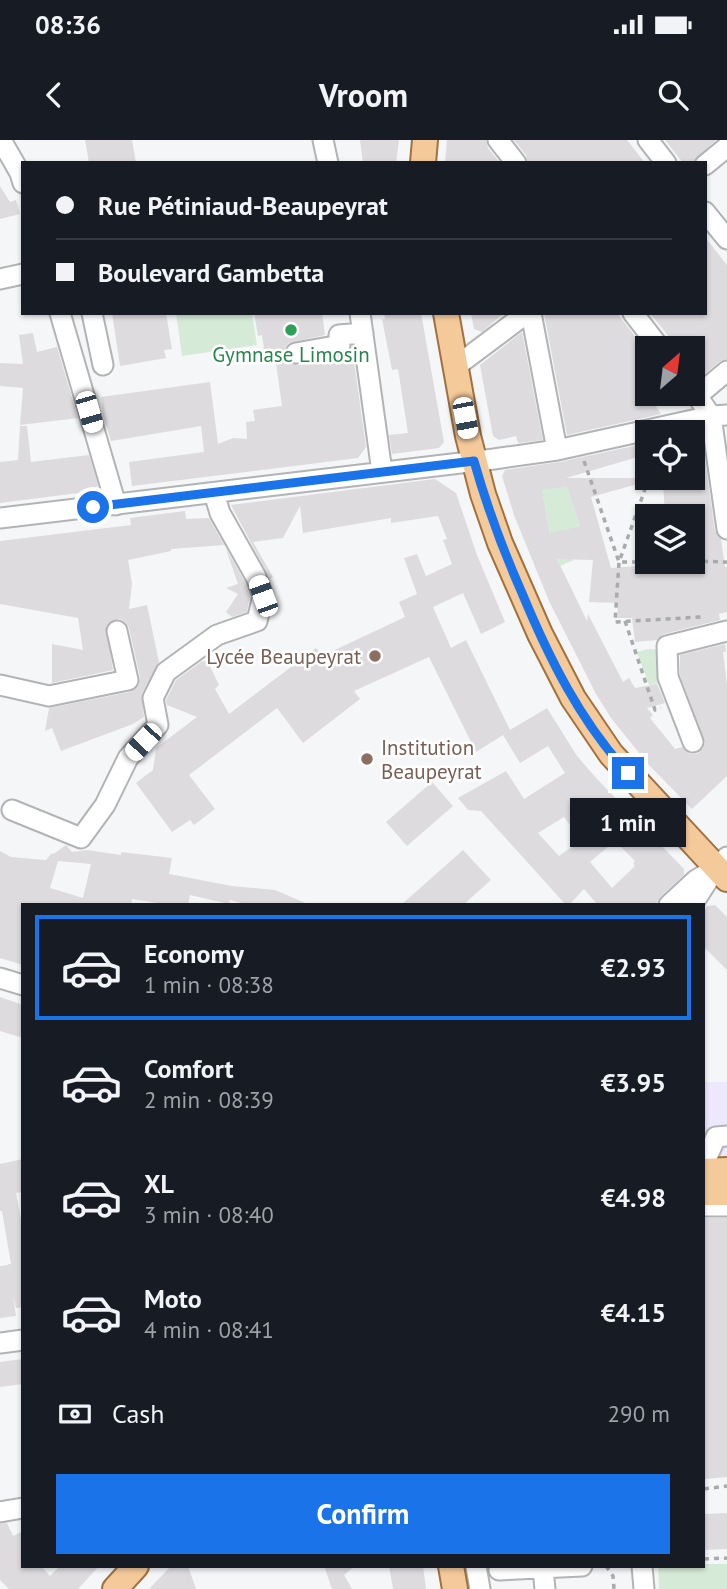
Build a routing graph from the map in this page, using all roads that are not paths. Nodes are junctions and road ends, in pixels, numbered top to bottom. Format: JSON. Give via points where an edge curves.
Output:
{"nodes":[{"id":1,"x":1,"y":140,"type":"edge"},
{"id":2,"x":323,"y":140,"type":"edge"},
{"id":3,"x":425,"y":140,"type":"edge"},
{"id":4,"x":498,"y":140,"type":"edge"},
{"id":5,"x":648,"y":140,"type":"edge"},
{"id":6,"x":727,"y":147,"type":"edge"},
{"id":7,"x":328,"y":161,"type":"edge"},
{"id":8,"x":423,"y":161,"type":"edge"},
{"id":9,"x":514,"y":161,"type":"edge"},
{"id":10,"x":664,"y":161,"type":"edge"},
{"id":11,"x":707,"y":162,"type":"edge"},
{"id":12,"x":21,"y":176,"type":"edge"},
{"id":13,"x":707,"y":214,"type":"edge"},
{"id":14,"x":727,"y":239,"type":"edge"},
{"id":15,"x":21,"y":274,"type":"edge"},
{"id":16,"x":0,"y":279,"type":"edge"},
{"id":17,"x":61,"y":315,"type":"edge"},
{"id":18,"x":92,"y":315,"type":"edge"},
{"id":19,"x":360,"y":315,"type":"edge"},
{"id":20,"x":446,"y":315,"type":"edge"},
{"id":21,"x":526,"y":315,"type":"edge"},
{"id":22,"x":529,"y":315,"type":"edge"},
{"id":23,"x":635,"y":315,"type":"edge"},
{"id":24,"x":363,"y":333,"type":"junction"},
{"id":25,"x":651,"y":336,"type":"edge"},
{"id":26,"x":296,"y":353,"type":"dead end"},
{"id":27,"x":103,"y":365,"type":"dead end"},
{"id":28,"x":456,"y":367,"type":"junction"},
{"id":29,"x":727,"y":371,"type":"edge"},
{"id":30,"x":705,"y":386,"type":"edge"},
{"id":31,"x":705,"y":403,"type":"edge"},
{"id":32,"x":719,"y":416,"type":"edge"},
{"id":33,"x":556,"y":450,"type":"junction"},
{"id":34,"x":474,"y":461,"type":"junction"},
{"id":35,"x":382,"y":472,"type":"junction"},
{"id":36,"x":214,"y":493,"type":"junction"},
{"id":37,"x":116,"y":505,"type":"junction"},
{"id":38,"x":0,"y":518,"type":"edge"},
{"id":39,"x":727,"y":529,"type":"edge"},
{"id":40,"x":117,"y":631,"type":"dead end"},
{"id":41,"x":727,"y":631,"type":"edge"},
{"id":42,"x":0,"y":685,"type":"edge"},
{"id":43,"x":693,"y":742,"type":"dead end"},
{"id":44,"x":12,"y":810,"type":"dead end"},
{"id":45,"x":723,"y":868,"type":"edge"},
{"id":46,"x":671,"y":903,"type":"edge"},
{"id":47,"x":694,"y":903,"type":"edge"},
{"id":48,"x":0,"y":978,"type":"edge"},
{"id":49,"x":21,"y":984,"type":"edge"},
{"id":50,"x":727,"y":1136,"type":"edge"},
{"id":51,"x":705,"y":1162,"type":"edge"},
{"id":52,"x":727,"y":1170,"type":"edge"},
{"id":53,"x":705,"y":1171,"type":"edge"},
{"id":54,"x":705,"y":1193,"type":"edge"},
{"id":55,"x":727,"y":1193,"type":"edge"},
{"id":56,"x":705,"y":1206,"type":"edge"},
{"id":57,"x":727,"y":1206,"type":"edge"},
{"id":58,"x":21,"y":1340,"type":"edge"},
{"id":59,"x":0,"y":1343,"type":"edge"},
{"id":60,"x":21,"y":1508,"type":"edge"},
{"id":61,"x":0,"y":1513,"type":"edge"},
{"id":62,"x":134,"y":1568,"type":"edge"},
{"id":63,"x":451,"y":1568,"type":"edge"},
{"id":64,"x":476,"y":1568,"type":"edge"},
{"id":65,"x":556,"y":1568,"type":"edge"},
{"id":66,"x":642,"y":1568,"type":"edge"},
{"id":67,"x":543,"y":1569,"type":"junction"},
{"id":68,"x":499,"y":1570,"type":"dead end"},
{"id":69,"x":115,"y":1589,"type":"edge"},
{"id":70,"x":455,"y":1589,"type":"edge"},
{"id":71,"x":480,"y":1589,"type":"edge"},
{"id":72,"x":545,"y":1589,"type":"edge"},
{"id":73,"x":644,"y":1589,"type":"edge"}],
"edges":[{"from":1,"to":12,"type":"street"},
{"from":2,"to":7,"type":"street"},
{"from":3,"to":8,"type":"main road"},
{"from":4,"to":9,"type":"street"},
{"from":5,"to":10,"type":"street"},
{"from":6,"to":11,"type":"street"},
{"from":13,"to":14,"type":"street"},
{"from":15,"to":16,"type":"street"},
{"from":17,"to":37,"type":"street"},
{"from":18,"to":27,"type":"street"},
{"from":19,"to":24,"type":"street"},
{"from":20,"to":28,"type":"main road"},
{"from":21,"to":28,"type":"street"},
{"from":22,"to":33,"type":"street"},
{"from":23,"to":25,"type":"street"},
{"from":24,"to":26,"type":"street","via":[[339,335],[341,345]]},
{"from":24,"to":35,"type":"street"},
{"from":28,"to":34,"type":"main road"},
{"from":29,"to":30,"type":"street"},
{"from":31,"to":32,"type":"street"},
{"from":32,"to":33,"type":"street"},
{"from":32,"to":39,"type":"street"},
{"from":33,"to":34,"type":"street"},
{"from":34,"to":35,"type":"street"},
{"from":34,"to":45,"type":"main road","via":[[500,543],[573,698],[611,754]]},
{"from":35,"to":36,"type":"street"},
{"from":36,"to":37,"type":"street"},
{"from":36,"to":44,"type":"street","via":[[263,596],[257,621],[218,635],[166,672],[153,698],[158,726],[128,758],[106,805],[81,838]]},
{"from":37,"to":38,"type":"street"},
{"from":40,"to":42,"type":"street","via":[[128,680],[50,696]]},
{"from":41,"to":43,"type":"street","via":[[667,646],[668,677]]},
{"from":45,"to":46,"type":"street","via":[[696,880]]},
{"from":45,"to":47,"type":"street"},
{"from":48,"to":49,"type":"street"},
{"from":50,"to":51,"type":"street","via":[[716,1137]]},
{"from":52,"to":53,"type":"main road"},
{"from":54,"to":55,"type":"main road"},
{"from":56,"to":57,"type":"street"},
{"from":58,"to":59,"type":"street"},
{"from":60,"to":61,"type":"street"},
{"from":62,"to":69,"type":"main road"},
{"from":63,"to":70,"type":"main road"},
{"from":64,"to":71,"type":"street"},
{"from":65,"to":67,"type":"street"},
{"from":66,"to":73,"type":"street"},
{"from":67,"to":68,"type":"street"},
{"from":67,"to":72,"type":"street"}]}
